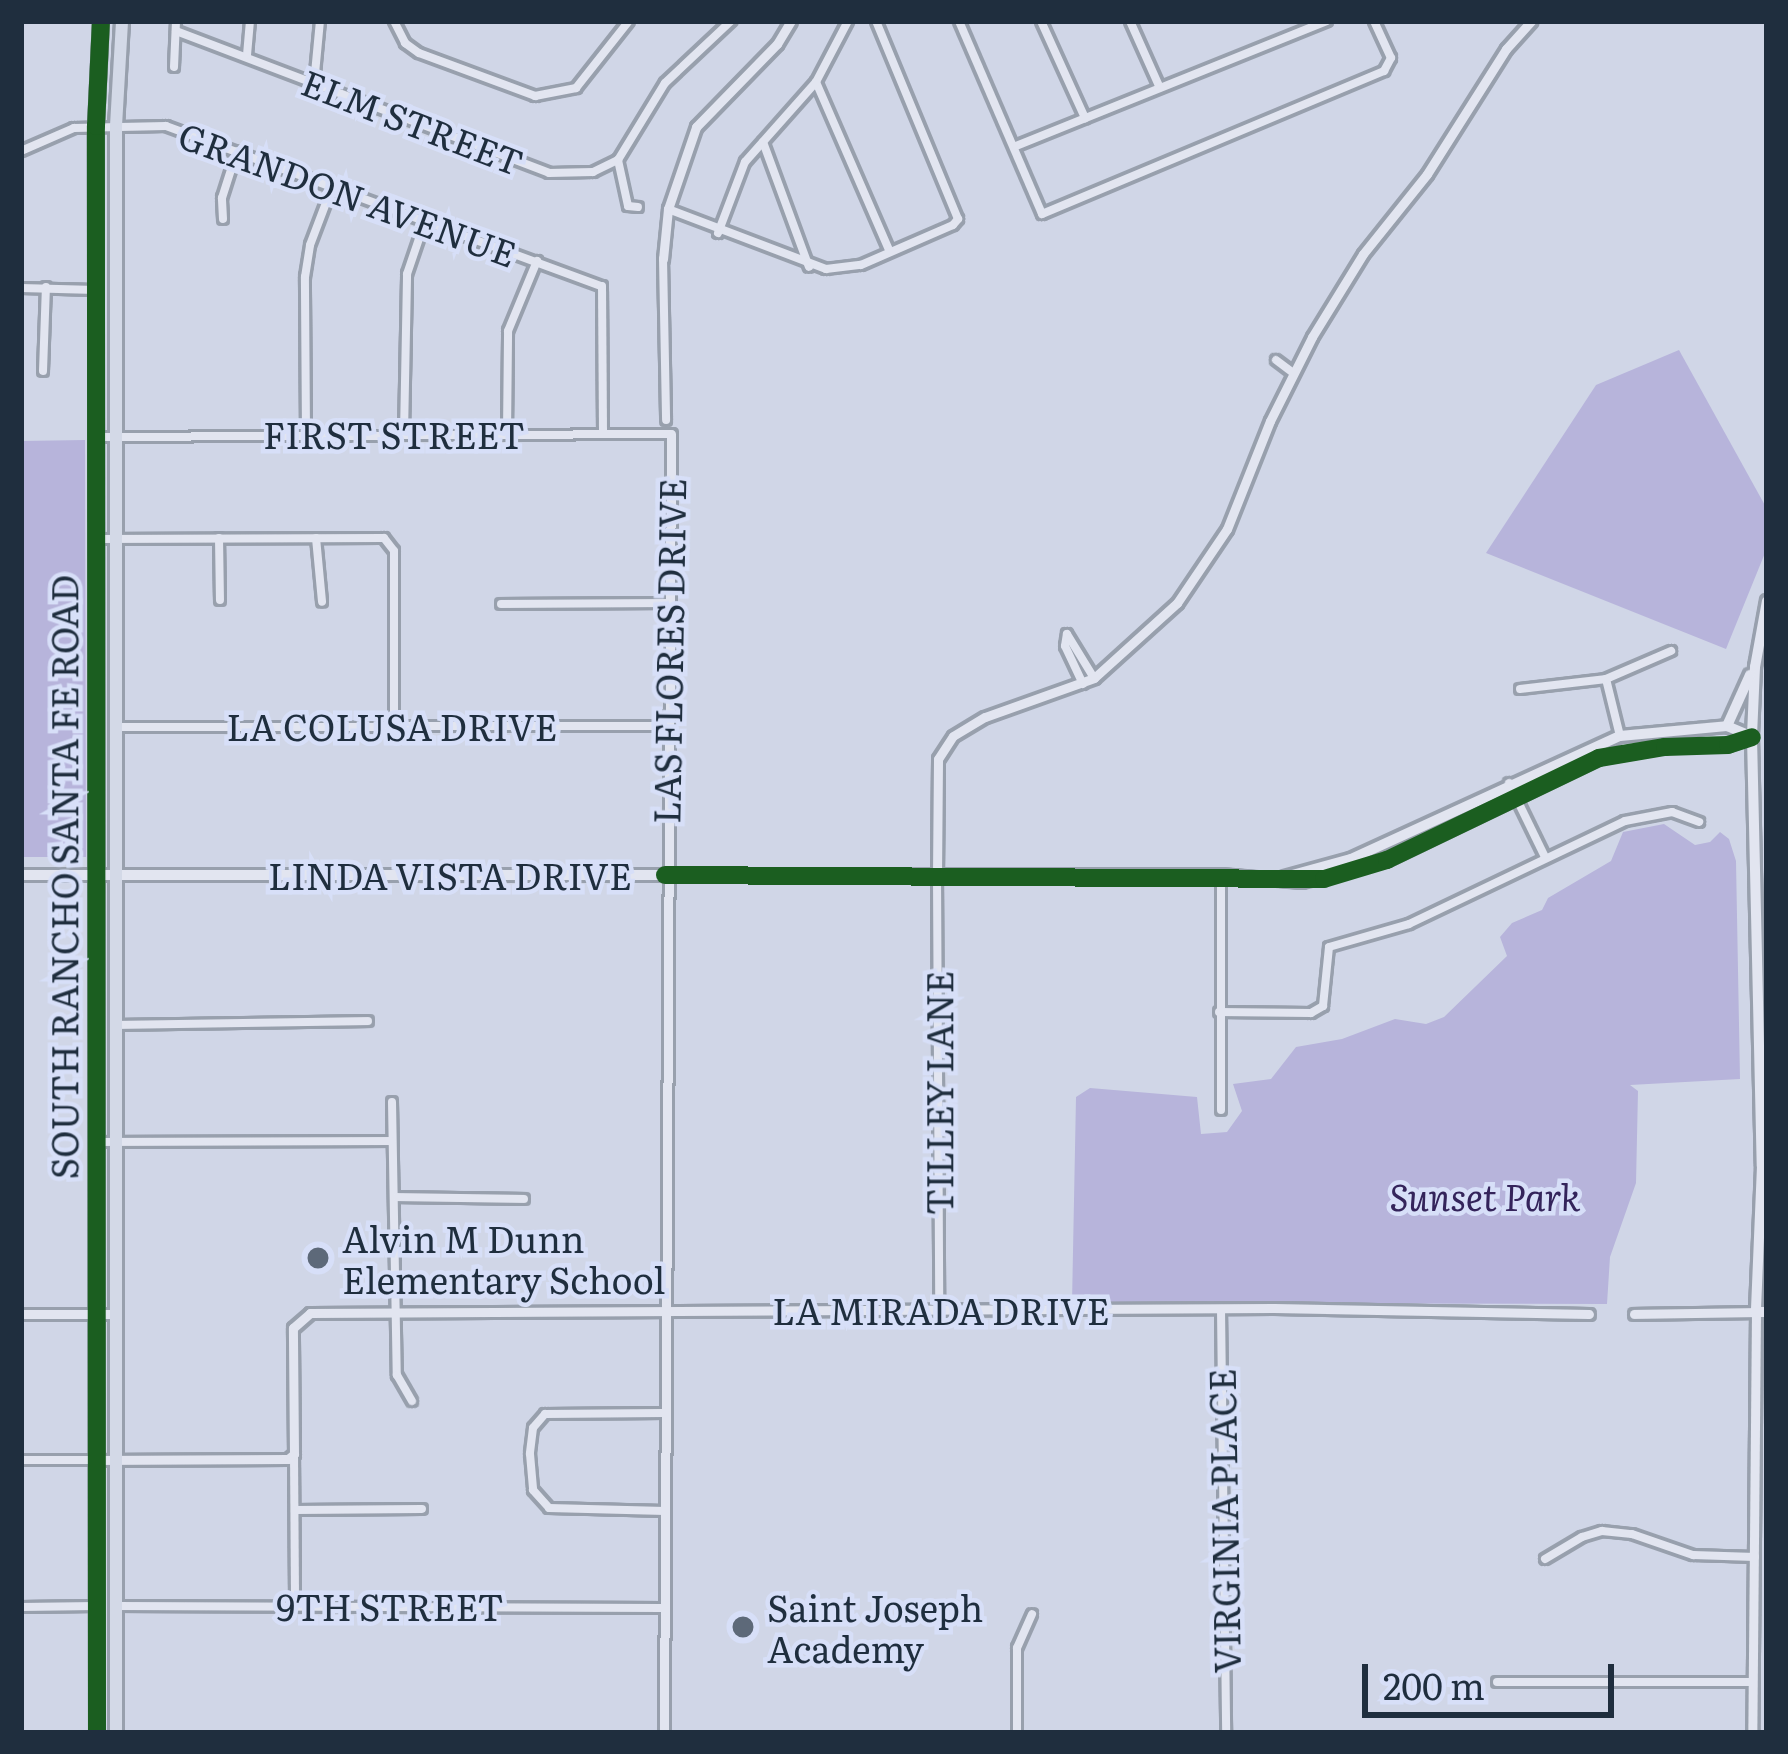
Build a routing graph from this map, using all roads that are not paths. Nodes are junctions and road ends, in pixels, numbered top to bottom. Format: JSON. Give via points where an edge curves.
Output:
{"nodes":[{"id":1,"x":101,"y":21,"type":"edge"},
{"id":2,"x":122,"y":21,"type":"edge"},
{"id":3,"x":250,"y":21,"type":"edge"},
{"id":4,"x":320,"y":21,"type":"edge"},
{"id":5,"x":394,"y":21,"type":"edge"},
{"id":6,"x":628,"y":21,"type":"edge"},
{"id":7,"x":731,"y":21,"type":"edge"},
{"id":8,"x":791,"y":21,"type":"edge"},
{"id":9,"x":848,"y":21,"type":"edge"},
{"id":10,"x":876,"y":21,"type":"edge"},
{"id":11,"x":959,"y":21,"type":"edge"},
{"id":12,"x":1041,"y":21,"type":"edge"},
{"id":13,"x":1130,"y":21,"type":"edge"},
{"id":14,"x":1327,"y":21,"type":"edge"},
{"id":15,"x":1374,"y":21,"type":"edge"},
{"id":16,"x":1531,"y":21,"type":"edge"},
{"id":17,"x":176,"y":26,"type":"edge"},
{"id":18,"x":247,"y":55,"type":"junction"},
{"id":19,"x":174,"y":67,"type":"dead end"},
{"id":20,"x":816,"y":82,"type":"junction"},
{"id":21,"x":314,"y":84,"type":"junction"},
{"id":22,"x":1160,"y":88,"type":"junction"},
{"id":23,"x":1085,"y":118,"type":"junction"},
{"id":24,"x":96,"y":125,"type":"junction"},
{"id":25,"x":116,"y":126,"type":"junction"},
{"id":26,"x":763,"y":142,"type":"junction"},
{"id":27,"x":1016,"y":146,"type":"junction"},
{"id":28,"x":21,"y":151,"type":"edge"},
{"id":29,"x":237,"y":151,"type":"junction"},
{"id":30,"x":618,"y":160,"type":"junction"},
{"id":31,"x":332,"y":187,"type":"junction"},
{"id":32,"x":638,"y":207,"type":"dead end"},
{"id":33,"x":668,"y":209,"type":"junction"},
{"id":34,"x":223,"y":219,"type":"dead end"},
{"id":35,"x":425,"y":220,"type":"junction"},
{"id":36,"x":718,"y":233,"type":"junction"},
{"id":37,"x":890,"y":252,"type":"junction"},
{"id":38,"x":663,"y":259,"type":"joint"},
{"id":39,"x":537,"y":261,"type":"junction"},
{"id":40,"x":809,"y":266,"type":"junction"},
{"id":41,"x":46,"y":287,"type":"junction"},
{"id":42,"x":21,"y":288,"type":"edge"},
{"id":43,"x":96,"y":290,"type":"junction"},
{"id":44,"x":1276,"y":359,"type":"dead end"},
{"id":45,"x":43,"y":371,"type":"dead end"},
{"id":46,"x":1293,"y":374,"type":"junction"},
{"id":47,"x":666,"y":420,"type":"dead end"},
{"id":48,"x":507,"y":433,"type":"junction"},
{"id":49,"x":603,"y":433,"type":"junction"},
{"id":50,"x":306,"y":434,"type":"junction"},
{"id":51,"x":404,"y":434,"type":"junction"},
{"id":52,"x":671,"y":434,"type":"joint"},
{"id":53,"x":96,"y":437,"type":"junction"},
{"id":54,"x":116,"y":437,"type":"junction"},
{"id":55,"x":219,"y":538,"type":"junction"},
{"id":56,"x":316,"y":538,"type":"junction"},
{"id":57,"x":96,"y":539,"type":"junction"},
{"id":58,"x":116,"y":539,"type":"junction"},
{"id":59,"x":220,"y":600,"type":"dead end"},
{"id":60,"x":1767,"y":601,"type":"edge"},
{"id":61,"x":322,"y":602,"type":"dead end"},
{"id":62,"x":666,"y":603,"type":"junction"},
{"id":63,"x":501,"y":604,"type":"dead end"},
{"id":64,"x":1671,"y":651,"type":"dead end"},
{"id":65,"x":1755,"y":667,"type":"junction"},
{"id":66,"x":1094,"y":678,"type":"junction"},
{"id":67,"x":1606,"y":679,"type":"junction"},
{"id":68,"x":1083,"y":684,"type":"junction"},
{"id":69,"x":1520,"y":689,"type":"dead end"},
{"id":70,"x":394,"y":725,"type":"junction"},
{"id":71,"x":666,"y":726,"type":"junction"},
{"id":72,"x":1727,"y":726,"type":"junction"},
{"id":73,"x":117,"y":727,"type":"junction"},
{"id":74,"x":1620,"y":736,"type":"junction"},
{"id":75,"x":1752,"y":736,"type":"junction"},
{"id":76,"x":1767,"y":736,"type":"edge"},
{"id":77,"x":1509,"y":783,"type":"junction"},
{"id":78,"x":1516,"y":800,"type":"junction"},
{"id":79,"x":1699,"y":822,"type":"dead end"},
{"id":80,"x":1545,"y":856,"type":"junction"},
{"id":81,"x":117,"y":874,"type":"junction"},
{"id":82,"x":937,"y":874,"type":"junction"},
{"id":83,"x":21,"y":875,"type":"edge"},
{"id":84,"x":96,"y":875,"type":"junction"},
{"id":85,"x":665,"y":875,"type":"junction"},
{"id":86,"x":1221,"y":875,"type":"junction"},
{"id":87,"x":1282,"y":878,"type":"junction"},
{"id":88,"x":1219,"y":1012,"type":"junction"},
{"id":89,"x":368,"y":1021,"type":"dead end"},
{"id":90,"x":118,"y":1024,"type":"junction"},
{"id":91,"x":392,"y":1102,"type":"dead end"},
{"id":92,"x":1221,"y":1110,"type":"dead end"},
{"id":93,"x":392,"y":1141,"type":"junction"},
{"id":94,"x":98,"y":1142,"type":"junction"},
{"id":95,"x":118,"y":1142,"type":"junction"},
{"id":96,"x":397,"y":1197,"type":"junction"},
{"id":97,"x":524,"y":1199,"type":"dead end"},
{"id":98,"x":1221,"y":1309,"type":"junction"},
{"id":99,"x":939,"y":1310,"type":"junction"},
{"id":100,"x":664,"y":1312,"type":"junction"},
{"id":101,"x":1761,"y":1312,"type":"edge"},
{"id":102,"x":21,"y":1314,"type":"edge"},
{"id":103,"x":96,"y":1314,"type":"junction"},
{"id":104,"x":117,"y":1314,"type":"junction"},
{"id":105,"x":397,"y":1314,"type":"junction"},
{"id":106,"x":1589,"y":1314,"type":"dead end"},
{"id":107,"x":1634,"y":1314,"type":"dead end"},
{"id":108,"x":412,"y":1401,"type":"dead end"},
{"id":109,"x":664,"y":1413,"type":"junction"},
{"id":110,"x":294,"y":1454,"type":"junction"},
{"id":111,"x":21,"y":1460,"type":"edge"},
{"id":112,"x":95,"y":1460,"type":"junction"},
{"id":113,"x":115,"y":1460,"type":"junction"},
{"id":114,"x":422,"y":1509,"type":"dead end"},
{"id":115,"x":295,"y":1510,"type":"junction"},
{"id":116,"x":665,"y":1511,"type":"junction"},
{"id":117,"x":1755,"y":1557,"type":"junction"},
{"id":118,"x":1545,"y":1559,"type":"dead end"},
{"id":119,"x":295,"y":1605,"type":"junction"},
{"id":120,"x":96,"y":1606,"type":"junction"},
{"id":121,"x":116,"y":1606,"type":"junction"},
{"id":122,"x":21,"y":1607,"type":"edge"},
{"id":123,"x":663,"y":1608,"type":"junction"},
{"id":124,"x":1032,"y":1614,"type":"dead end"},
{"id":125,"x":1497,"y":1682,"type":"dead end"},
{"id":126,"x":1752,"y":1682,"type":"junction"},
{"id":127,"x":97,"y":1733,"type":"edge"},
{"id":128,"x":116,"y":1733,"type":"edge"},
{"id":129,"x":664,"y":1733,"type":"edge"},
{"id":130,"x":1017,"y":1733,"type":"edge"},
{"id":131,"x":1226,"y":1733,"type":"edge"},
{"id":132,"x":1752,"y":1733,"type":"edge"}],
"edges":[{"from":1,"to":24,"type":"main road","name":"SOUTH RANCHO SANTA FE ROAD"},
{"from":2,"to":25,"type":"main road","name":"SOUTH RANCHO SANTA FE ROAD"},
{"from":3,"to":18,"type":"street"},
{"from":4,"to":21,"type":"street"},
{"from":5,"to":6,"type":"street","via":[[419,53],[535,96],[576,88]]},
{"from":7,"to":30,"type":"street","via":[[665,83]]},
{"from":8,"to":33,"type":"street","via":[[696,128]]},
{"from":9,"to":20,"type":"street"},
{"from":10,"to":37,"type":"street","via":[[958,219]]},
{"from":11,"to":27,"type":"street"},
{"from":12,"to":23,"type":"street"},
{"from":13,"to":22,"type":"street"},
{"from":14,"to":22,"type":"street"},
{"from":15,"to":27,"type":"street","via":[[1391,58],[1384,70],[1042,214]]},
{"from":16,"to":46,"type":"street","via":[[1363,254]]},
{"from":17,"to":18,"type":"street","name":"ELM STREET"},
{"from":17,"to":19,"type":"street"},
{"from":18,"to":21,"type":"street","name":"ELM STREET"},
{"from":20,"to":26,"type":"street"},
{"from":20,"to":37,"type":"street"},
{"from":21,"to":30,"type":"street","name":"ELM STREET","via":[[548,173],[593,172]]},
{"from":22,"to":23,"type":"street"},
{"from":23,"to":27,"type":"street"},
{"from":24,"to":25,"type":"street","name":"GRANDON AVENUE"},
{"from":24,"to":28,"type":"street","name":"GRANDON AVENUE"},
{"from":24,"to":43,"type":"main road","name":"SOUTH RANCHO SANTA FE ROAD"},
{"from":25,"to":29,"type":"street","name":"GRANDON AVENUE","via":[[166,126]]},
{"from":25,"to":54,"type":"main road","name":"SOUTH RANCHO SANTA FE ROAD"},
{"from":26,"to":36,"type":"street","via":[[745,162]]},
{"from":26,"to":40,"type":"street"},
{"from":29,"to":31,"type":"street","name":"GRANDON AVENUE"},
{"from":29,"to":34,"type":"street","via":[[221,198]]},
{"from":30,"to":32,"type":"street","via":[[628,206]]},
{"from":31,"to":35,"type":"street","name":"GRANDON AVENUE"},
{"from":31,"to":50,"type":"street","via":[[305,277]]},
{"from":33,"to":36,"type":"street"},
{"from":33,"to":38,"type":"street"},
{"from":35,"to":39,"type":"street","name":"GRANDON AVENUE"},
{"from":35,"to":51,"type":"street","via":[[407,274]]},
{"from":36,"to":40,"type":"street"},
{"from":37,"to":40,"type":"street","via":[[842,270]]},
{"from":38,"to":47,"type":"street"},
{"from":39,"to":48,"type":"street","via":[[508,331]]},
{"from":39,"to":49,"type":"street","name":"GRANDON AVENUE","via":[[602,286]]},
{"from":41,"to":42,"type":"street"},
{"from":41,"to":43,"type":"street"},
{"from":41,"to":45,"type":"street"},
{"from":43,"to":53,"type":"main road","name":"SOUTH RANCHO SANTA FE ROAD"},
{"from":44,"to":46,"type":"street"},
{"from":46,"to":66,"type":"street","via":[[1208,564]]},
{"from":48,"to":49,"type":"street","name":"FIRST STREET"},
{"from":48,"to":51,"type":"street","name":"FIRST STREET"},
{"from":49,"to":52,"type":"street","name":"FIRST STREET"},
{"from":50,"to":51,"type":"street","name":"FIRST STREET"},
{"from":50,"to":54,"type":"street","name":"FIRST STREET"},
{"from":52,"to":62,"type":"street","name":"LAS FLORES DRIVE"},
{"from":53,"to":54,"type":"street","name":"FIRST STREET"},
{"from":53,"to":57,"type":"main road","name":"SOUTH RANCHO SANTA FE ROAD"},
{"from":54,"to":58,"type":"main road","name":"SOUTH RANCHO SANTA FE ROAD"},
{"from":55,"to":56,"type":"street"},
{"from":55,"to":58,"type":"street"},
{"from":55,"to":59,"type":"street"},
{"from":56,"to":61,"type":"street"},
{"from":56,"to":70,"type":"street","via":[[378,538],[394,551]]},
{"from":57,"to":58,"type":"street"},
{"from":57,"to":84,"type":"main road","name":"SOUTH RANCHO SANTA FE ROAD"},
{"from":58,"to":73,"type":"main road","name":"SOUTH RANCHO SANTA FE ROAD"},
{"from":60,"to":65,"type":"main road"},
{"from":62,"to":63,"type":"street"},
{"from":62,"to":71,"type":"street","name":"LAS FLORES DRIVE"},
{"from":64,"to":67,"type":"street"},
{"from":65,"to":72,"type":"main road"},
{"from":65,"to":75,"type":"main road"},
{"from":66,"to":68,"type":"street"},
{"from":66,"to":68,"type":"street","via":[[1067,634]]},
{"from":67,"to":69,"type":"street"},
{"from":67,"to":74,"type":"street"},
{"from":68,"to":82,"type":"street","via":[[953,736],[938,759]]},
{"from":70,"to":71,"type":"street","name":"LA COLUSA DRIVE"},
{"from":70,"to":73,"type":"street","name":"LA COLUSA DRIVE"},
{"from":71,"to":85,"type":"street","name":"LAS FLORES DRIVE"},
{"from":72,"to":74,"type":"main road"},
{"from":72,"to":75,"type":"main road"},
{"from":73,"to":81,"type":"main road","name":"SOUTH RANCHO SANTA FE ROAD"},
{"from":74,"to":77,"type":"main road"},
{"from":75,"to":76,"type":"street"},
{"from":75,"to":78,"type":"main road","via":[[1611,755]]},
{"from":75,"to":101,"type":"main road"},
{"from":77,"to":78,"type":"street"},
{"from":77,"to":87,"type":"main road","via":[[1366,853]]},
{"from":78,"to":80,"type":"street"},
{"from":78,"to":87,"type":"main road","via":[[1357,872]]},
{"from":79,"to":80,"type":"street","via":[[1648,814]]},
{"from":80,"to":88,"type":"street","via":[[1409,924],[1330,947],[1323,1006],[1311,1013]]},
{"from":81,"to":84,"type":"main road","name":"LINDA VISTA DRIVE"},
{"from":81,"to":85,"type":"main road","name":"LINDA VISTA DRIVE"},
{"from":81,"to":90,"type":"main road","name":"SOUTH RANCHO SANTA FE ROAD"},
{"from":82,"to":85,"type":"main road","name":"LINDA VISTA DRIVE"},
{"from":82,"to":86,"type":"main road","name":"LINDA VISTA DRIVE"},
{"from":82,"to":99,"type":"street","name":"TILLEY LANE"},
{"from":83,"to":84,"type":"main road","name":"LINDA VISTA DRIVE"},
{"from":84,"to":94,"type":"main road","name":"SOUTH RANCHO SANTA FE ROAD"},
{"from":85,"to":100,"type":"street","name":"LAS FLORES DRIVE"},
{"from":86,"to":87,"type":"main road","name":"LINDA VISTA DRIVE"},
{"from":86,"to":88,"type":"street"},
{"from":88,"to":92,"type":"street"},
{"from":89,"to":90,"type":"street"},
{"from":90,"to":95,"type":"main road","name":"SOUTH RANCHO SANTA FE ROAD"},
{"from":91,"to":93,"type":"street"},
{"from":93,"to":95,"type":"street"},
{"from":93,"to":96,"type":"street"},
{"from":94,"to":95,"type":"street"},
{"from":94,"to":103,"type":"main road","name":"SOUTH RANCHO SANTA FE ROAD"},
{"from":95,"to":104,"type":"main road","name":"SOUTH RANCHO SANTA FE ROAD"},
{"from":96,"to":97,"type":"street"},
{"from":96,"to":105,"type":"street"},
{"from":98,"to":99,"type":"street","name":"LA MIRADA DRIVE"},
{"from":98,"to":106,"type":"street","name":"LA MIRADA DRIVE"},
{"from":98,"to":131,"type":"street","name":"VIRGINIA PLACE"},
{"from":99,"to":100,"type":"street","name":"LA MIRADA DRIVE"},
{"from":100,"to":105,"type":"street","name":"LA MIRADA DRIVE"},
{"from":100,"to":109,"type":"street","name":"LAS FLORES DRIVE"},
{"from":101,"to":107,"type":"street"},
{"from":101,"to":117,"type":"street"},
{"from":102,"to":103,"type":"street"},
{"from":103,"to":104,"type":"street"},
{"from":103,"to":112,"type":"main road","name":"SOUTH RANCHO SANTA FE ROAD"},
{"from":104,"to":113,"type":"main road","name":"SOUTH RANCHO SANTA FE ROAD"},
{"from":105,"to":108,"type":"street","via":[[397,1375]]},
{"from":105,"to":110,"type":"street","name":"LA MIRADA DRIVE","via":[[310,1313],[296,1322]]},
{"from":109,"to":116,"type":"street","name":"LAS FLORES DRIVE"},
{"from":109,"to":116,"type":"street","via":[[545,1414],[533,1428],[530,1454],[532,1490],[549,1508]]},
{"from":110,"to":113,"type":"street"},
{"from":110,"to":115,"type":"street"},
{"from":111,"to":112,"type":"street"},
{"from":112,"to":113,"type":"street"},
{"from":112,"to":120,"type":"main road","name":"SOUTH RANCHO SANTA FE ROAD"},
{"from":113,"to":121,"type":"main road","name":"SOUTH RANCHO SANTA FE ROAD"},
{"from":114,"to":115,"type":"street"},
{"from":115,"to":119,"type":"street"},
{"from":116,"to":123,"type":"street","name":"LAS FLORES DRIVE"},
{"from":117,"to":118,"type":"street","via":[[1694,1556],[1602,1532]]},
{"from":117,"to":126,"type":"street"},
{"from":119,"to":121,"type":"street","name":"9TH STREET"},
{"from":119,"to":123,"type":"street","name":"9TH STREET"},
{"from":120,"to":122,"type":"street"},
{"from":120,"to":127,"type":"main road","name":"SOUTH RANCHO SANTA FE ROAD"},
{"from":121,"to":128,"type":"main road","name":"SOUTH RANCHO SANTA FE ROAD"},
{"from":123,"to":129,"type":"street","name":"LAS FLORES DRIVE"},
{"from":124,"to":130,"type":"street","via":[[1017,1648]]},
{"from":125,"to":126,"type":"street"},
{"from":126,"to":132,"type":"street"}]}
